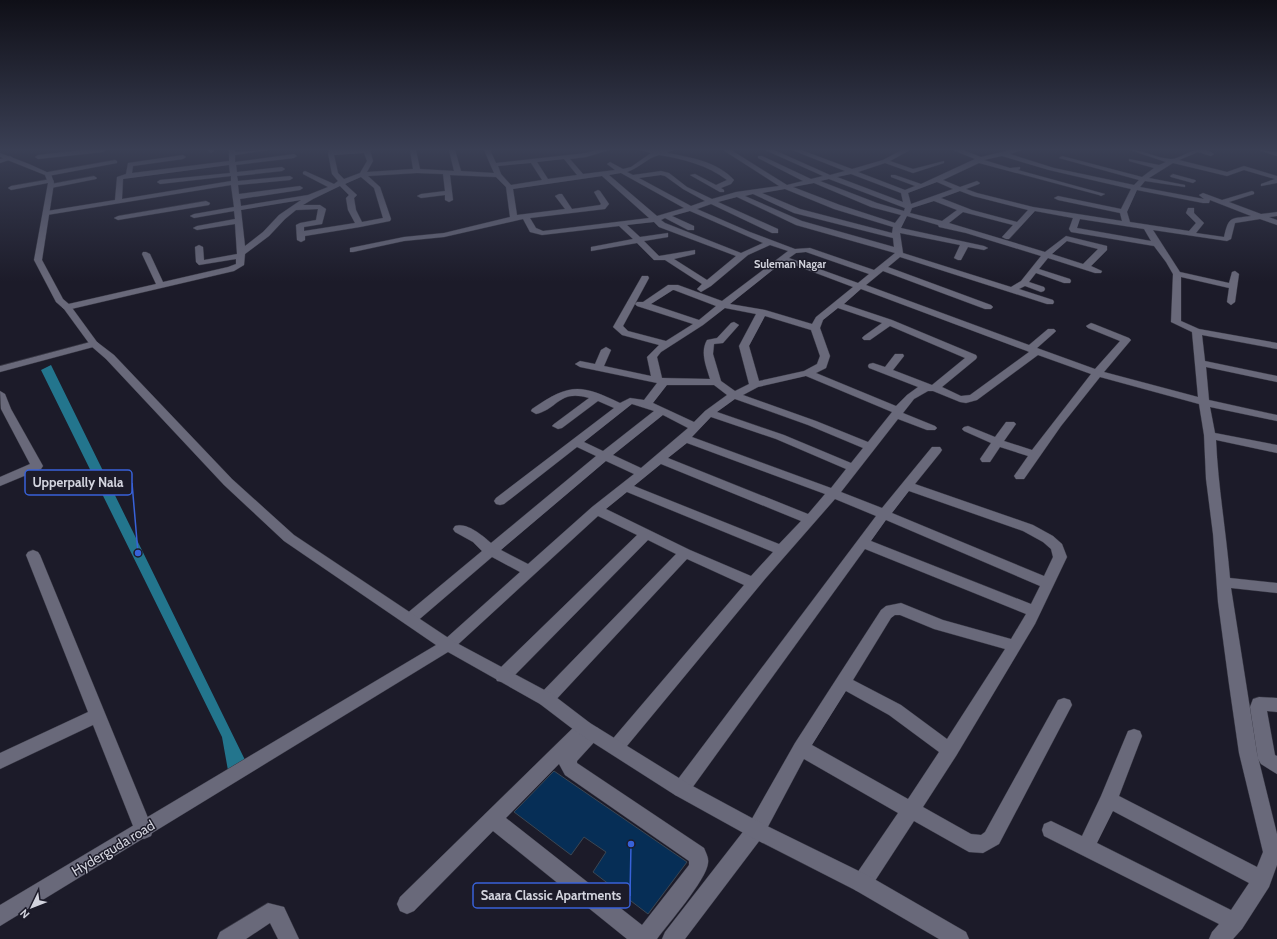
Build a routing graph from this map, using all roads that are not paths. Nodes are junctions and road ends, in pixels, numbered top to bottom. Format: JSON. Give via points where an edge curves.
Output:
{"nodes":[{"id":1,"x":49,"y":194,"type":"edge"},
{"id":2,"x":119,"y":194,"type":"edge"},
{"id":3,"x":165,"y":194,"type":"edge"},
{"id":4,"x":236,"y":194,"type":"edge"},
{"id":5,"x":259,"y":194,"type":"edge"},
{"id":6,"x":317,"y":194,"type":"edge"},
{"id":7,"x":352,"y":194,"type":"edge"},
{"id":8,"x":380,"y":194,"type":"edge"},
{"id":9,"x":449,"y":194,"type":"edge"},
{"id":10,"x":510,"y":194,"type":"edge"},
{"id":11,"x":599,"y":194,"type":"edge"},
{"id":12,"x":627,"y":194,"type":"edge"},
{"id":13,"x":663,"y":194,"type":"edge"},
{"id":14,"x":696,"y":194,"type":"edge"},
{"id":15,"x":740,"y":194,"type":"edge"},
{"id":16,"x":757,"y":194,"type":"edge"},
{"id":17,"x":803,"y":194,"type":"edge"},
{"id":18,"x":844,"y":194,"type":"edge"},
{"id":19,"x":869,"y":194,"type":"edge"},
{"id":20,"x":904,"y":194,"type":"edge"},
{"id":21,"x":946,"y":194,"type":"edge"},
{"id":22,"x":972,"y":194,"type":"edge"},
{"id":23,"x":1061,"y":194,"type":"edge"},
{"id":24,"x":1133,"y":194,"type":"edge"},
{"id":25,"x":1166,"y":194,"type":"edge"},
{"id":26,"x":1249,"y":194,"type":"edge"},
{"id":27,"x":160,"y":195,"type":"junction"},
{"id":28,"x":732,"y":195,"type":"junction"},
{"id":29,"x":421,"y":196,"type":"dead end"},
{"id":30,"x":559,"y":196,"type":"dead end"},
{"id":31,"x":236,"y":197,"type":"junction"},
{"id":32,"x":310,"y":197,"type":"junction"},
{"id":33,"x":934,"y":198,"type":"junction"},
{"id":34,"x":1058,"y":198,"type":"junction"},
{"id":35,"x":710,"y":201,"type":"junction"},
{"id":36,"x":118,"y":202,"type":"junction"},
{"id":37,"x":1223,"y":202,"type":"junction"},
{"id":38,"x":206,"y":203,"type":"dead end"},
{"id":39,"x":295,"y":208,"type":"junction"},
{"id":40,"x":690,"y":208,"type":"junction"},
{"id":41,"x":168,"y":209,"type":"junction"},
{"id":42,"x":238,"y":209,"type":"junction"},
{"id":43,"x":1033,"y":209,"type":"junction"},
{"id":44,"x":962,"y":210,"type":"junction"},
{"id":45,"x":1191,"y":210,"type":"dead end"},
{"id":46,"x":908,"y":211,"type":"junction"},
{"id":47,"x":1049,"y":211,"type":"junction"},
{"id":48,"x":570,"y":212,"type":"junction"},
{"id":49,"x":1122,"y":212,"type":"junction"},
{"id":50,"x":47,"y":213,"type":"junction"},
{"id":51,"x":1277,"y":214,"type":"edge"},
{"id":52,"x":1077,"y":215,"type":"junction"},
{"id":53,"x":194,"y":216,"type":"dead end"},
{"id":54,"x":666,"y":216,"type":"junction"},
{"id":55,"x":1262,"y":216,"type":"junction"},
{"id":56,"x":118,"y":218,"type":"dead end"},
{"id":57,"x":514,"y":218,"type":"junction"},
{"id":58,"x":525,"y":218,"type":"junction"},
{"id":59,"x":656,"y":219,"type":"junction"},
{"id":60,"x":239,"y":221,"type":"junction"},
{"id":61,"x":799,"y":223,"type":"junction"},
{"id":62,"x":1126,"y":223,"type":"junction"},
{"id":63,"x":1277,"y":223,"type":"edge"},
{"id":64,"x":622,"y":224,"type":"junction"},
{"id":65,"x":942,"y":224,"type":"junction"},
{"id":66,"x":1017,"y":224,"type":"junction"},
{"id":67,"x":360,"y":225,"type":"junction"},
{"id":68,"x":1147,"y":227,"type":"junction"},
{"id":69,"x":197,"y":228,"type":"dead end"},
{"id":70,"x":691,"y":228,"type":"dead end"},
{"id":71,"x":781,"y":229,"type":"junction"},
{"id":72,"x":897,"y":231,"type":"junction"},
{"id":73,"x":1191,"y":234,"type":"junction"},
{"id":74,"x":665,"y":235,"type":"dead end"},
{"id":75,"x":1006,"y":237,"type":"dead end"},
{"id":76,"x":758,"y":239,"type":"junction"},
{"id":77,"x":639,"y":240,"type":"junction"},
{"id":78,"x":769,"y":243,"type":"junction"},
{"id":79,"x":965,"y":244,"type":"junction"},
{"id":80,"x":1157,"y":244,"type":"junction"},
{"id":81,"x":199,"y":247,"type":"dead end"},
{"id":82,"x":984,"y":248,"type":"dead end"},
{"id":83,"x":594,"y":249,"type":"dead end"},
{"id":84,"x":353,"y":250,"type":"dead end"},
{"id":85,"x":692,"y":252,"type":"dead end"},
{"id":86,"x":794,"y":252,"type":"junction"},
{"id":87,"x":898,"y":253,"type":"junction"},
{"id":88,"x":146,"y":254,"type":"dead end"},
{"id":89,"x":241,"y":254,"type":"junction"},
{"id":90,"x":1046,"y":255,"type":"junction"},
{"id":91,"x":742,"y":256,"type":"junction"},
{"id":92,"x":667,"y":258,"type":"junction"},
{"id":93,"x":783,"y":258,"type":"junction"},
{"id":94,"x":958,"y":258,"type":"dead end"},
{"id":95,"x":1085,"y":267,"type":"junction"},
{"id":96,"x":1034,"y":270,"type":"junction"},
{"id":97,"x":879,"y":271,"type":"junction"},
{"id":98,"x":1098,"y":271,"type":"dead end"},
{"id":99,"x":1177,"y":274,"type":"junction"},
{"id":100,"x":1235,"y":274,"type":"dead end"},
{"id":101,"x":645,"y":278,"type":"dead end"},
{"id":102,"x":1067,"y":281,"type":"dead end"},
{"id":103,"x":1024,"y":283,"type":"junction"},
{"id":104,"x":708,"y":284,"type":"junction"},
{"id":105,"x":860,"y":285,"type":"junction"},
{"id":106,"x":161,"y":286,"type":"junction"},
{"id":107,"x":1233,"y":286,"type":"junction"},
{"id":108,"x":1041,"y":289,"type":"dead end"},
{"id":109,"x":1012,"y":290,"type":"junction"},
{"id":110,"x":695,"y":293,"type":"junction"},
{"id":111,"x":631,"y":302,"type":"junction"},
{"id":112,"x":1050,"y":302,"type":"dead end"},
{"id":113,"x":1231,"y":302,"type":"dead end"},
{"id":114,"x":836,"y":304,"type":"junction"},
{"id":115,"x":644,"y":305,"type":"junction"},
{"id":116,"x":722,"y":305,"type":"junction"},
{"id":117,"x":67,"y":307,"type":"junction"},
{"id":118,"x":988,"y":307,"type":"dead end"},
{"id":119,"x":762,"y":312,"type":"junction"},
{"id":120,"x":889,"y":322,"type":"junction"},
{"id":121,"x":700,"y":323,"type":"junction"},
{"id":122,"x":734,"y":326,"type":"dead end"},
{"id":123,"x":1091,"y":326,"type":"dead end"},
{"id":124,"x":815,"y":328,"type":"junction"},
{"id":125,"x":1051,"y":331,"type":"dead end"},
{"id":126,"x":1197,"y":331,"type":"junction"},
{"id":127,"x":867,"y":338,"type":"dead end"},
{"id":128,"x":94,"y":344,"type":"junction"},
{"id":129,"x":666,"y":344,"type":"junction"},
{"id":130,"x":1277,"y":346,"type":"edge"},
{"id":131,"x":606,"y":350,"type":"dead end"},
{"id":132,"x":1033,"y":350,"type":"junction"},
{"id":133,"x":899,"y":356,"type":"dead end"},
{"id":134,"x":1200,"y":363,"type":"junction"},
{"id":135,"x":580,"y":364,"type":"dead end"},
{"id":136,"x":873,"y":366,"type":"dead end"},
{"id":137,"x":598,"y":368,"type":"junction"},
{"id":138,"x":0,"y":369,"type":"edge"},
{"id":139,"x":887,"y":372,"type":"junction"},
{"id":140,"x":807,"y":373,"type":"junction"},
{"id":141,"x":1097,"y":373,"type":"junction"},
{"id":142,"x":1277,"y":379,"type":"edge"},
{"id":143,"x":660,"y":381,"type":"junction"},
{"id":144,"x":716,"y":382,"type":"junction"},
{"id":145,"x":755,"y":385,"type":"junction"},
{"id":146,"x":932,"y":388,"type":"junction"},
{"id":147,"x":0,"y":394,"type":"edge"},
{"id":148,"x":734,"y":395,"type":"junction"},
{"id":149,"x":598,"y":396,"type":"junction"},
{"id":150,"x":1204,"y":402,"type":"junction"},
{"id":151,"x":646,"y":404,"type":"junction"},
{"id":152,"x":622,"y":408,"type":"junction"},
{"id":153,"x":536,"y":411,"type":"dead end"},
{"id":154,"x":662,"y":412,"type":"junction"},
{"id":155,"x":897,"y":413,"type":"junction"},
{"id":156,"x":709,"y":414,"type":"junction"},
{"id":157,"x":1277,"y":418,"type":"edge"},
{"id":158,"x":1010,"y":424,"type":"dead end"},
{"id":159,"x":558,"y":426,"type":"dead end"},
{"id":160,"x":695,"y":427,"type":"junction"},
{"id":161,"x":932,"y":428,"type":"dead end"},
{"id":162,"x":968,"y":429,"type":"dead end"},
{"id":163,"x":1210,"y":435,"type":"junction"},
{"id":164,"x":684,"y":438,"type":"junction"},
{"id":165,"x":997,"y":442,"type":"junction"},
{"id":166,"x":577,"y":443,"type":"junction"},
{"id":167,"x":870,"y":447,"type":"junction"},
{"id":168,"x":936,"y":450,"type":"dead end"},
{"id":169,"x":1277,"y":450,"type":"edge"},
{"id":170,"x":1034,"y":454,"type":"junction"},
{"id":171,"x":604,"y":456,"type":"junction"},
{"id":172,"x":660,"y":459,"type":"junction"},
{"id":173,"x":986,"y":459,"type":"dead end"},
{"id":174,"x":853,"y":468,"type":"junction"},
{"id":175,"x":642,"y":473,"type":"junction"},
{"id":176,"x":1020,"y":476,"type":"dead end"},
{"id":177,"x":0,"y":482,"type":"edge"},
{"id":178,"x":908,"y":486,"type":"junction"},
{"id":179,"x":626,"y":487,"type":"junction"},
{"id":180,"x":833,"y":494,"type":"junction"},
{"id":181,"x":500,"y":501,"type":"dead end"},
{"id":182,"x":597,"y":510,"type":"junction"},
{"id":183,"x":884,"y":514,"type":"junction"},
{"id":184,"x":809,"y":519,"type":"junction"},
{"id":185,"x":460,"y":529,"type":"dead end"},
{"id":186,"x":646,"y":534,"type":"junction"},
{"id":187,"x":863,"y":543,"type":"junction"},
{"id":188,"x":781,"y":550,"type":"junction"},
{"id":189,"x":491,"y":551,"type":"junction"},
{"id":190,"x":685,"y":553,"type":"junction"},
{"id":191,"x":33,"y":555,"type":"dead end"},
{"id":192,"x":530,"y":571,"type":"junction"},
{"id":193,"x":1224,"y":582,"type":"junction"},
{"id":194,"x":754,"y":583,"type":"junction"},
{"id":195,"x":1047,"y":583,"type":"junction"},
{"id":196,"x":1277,"y":588,"type":"edge"},
{"id":197,"x":1034,"y":612,"type":"junction"},
{"id":198,"x":410,"y":619,"type":"junction"},
{"id":199,"x":448,"y":645,"type":"junction"},
{"id":200,"x":1014,"y":646,"type":"junction"},
{"id":201,"x":503,"y":676,"type":"junction"},
{"id":202,"x":843,"y":682,"type":"junction"},
{"id":203,"x":546,"y":699,"type":"junction"},
{"id":204,"x":1064,"y":705,"type":"dead end"},
{"id":205,"x":1277,"y":705,"type":"edge"},
{"id":206,"x":97,"y":715,"type":"junction"},
{"id":207,"x":588,"y":731,"type":"junction"},
{"id":208,"x":1134,"y":736,"type":"dead end"},
{"id":209,"x":616,"y":747,"type":"junction"},
{"id":210,"x":801,"y":748,"type":"junction"},
{"id":211,"x":950,"y":751,"type":"junction"},
{"id":212,"x":0,"y":761,"type":"edge"},
{"id":213,"x":1277,"y":766,"type":"edge"},
{"id":214,"x":681,"y":789,"type":"junction"},
{"id":215,"x":1109,"y":800,"type":"junction"},
{"id":216,"x":911,"y":810,"type":"junction"},
{"id":217,"x":492,"y":819,"type":"junction"},
{"id":218,"x":144,"y":830,"type":"junction"},
{"id":219,"x":756,"y":830,"type":"junction"},
{"id":220,"x":1051,"y":830,"type":"dead end"},
{"id":221,"x":1086,"y":847,"type":"junction"},
{"id":222,"x":1262,"y":880,"type":"junction"},
{"id":223,"x":862,"y":883,"type":"junction"},
{"id":224,"x":407,"y":904,"type":"dead end"},
{"id":225,"x":0,"y":916,"type":"edge"},
{"id":226,"x":1235,"y":922,"type":"junction"},
{"id":227,"x":227,"y":939,"type":"edge"},
{"id":228,"x":289,"y":939,"type":"edge"},
{"id":229,"x":672,"y":939,"type":"edge"},
{"id":230,"x":959,"y":939,"type":"edge"},
{"id":231,"x":1219,"y":939,"type":"edge"}],
"edges":[{"from":1,"to":50,"type":"street"},
{"from":2,"to":36,"type":"street"},
{"from":3,"to":27,"type":"street"},
{"from":4,"to":31,"type":"street"},
{"from":5,"to":31,"type":"street"},
{"from":6,"to":32,"type":"street"},
{"from":7,"to":67,"type":"street","via":[[352,210]]},
{"from":8,"to":67,"type":"street","via":[[387,219]]},
{"from":9,"to":29,"type":"street","via":[[449,197]]},
{"from":10,"to":57,"type":"street"},
{"from":11,"to":48,"type":"street","via":[[604,205]]},
{"from":12,"to":59,"type":"street"},
{"from":13,"to":40,"type":"street"},
{"from":14,"to":35,"type":"street"},
{"from":15,"to":28,"type":"street"},
{"from":16,"to":72,"type":"street","via":[[796,211]]},
{"from":17,"to":72,"type":"street"},
{"from":18,"to":46,"type":"street","via":[[874,205]]},
{"from":19,"to":46,"type":"street"},
{"from":20,"to":46,"type":"street"},
{"from":21,"to":33,"type":"street"},
{"from":22,"to":43,"type":"street"},
{"from":23,"to":34,"type":"street"},
{"from":24,"to":49,"type":"street"},
{"from":25,"to":37,"type":"street","via":[[1202,201],[1206,201],[1206,196]]},
{"from":26,"to":37,"type":"street"},
{"from":27,"to":36,"type":"street"},
{"from":27,"to":41,"type":"street"},
{"from":28,"to":35,"type":"street"},
{"from":28,"to":61,"type":"street"},
{"from":30,"to":48,"type":"street"},
{"from":31,"to":42,"type":"street"},
{"from":32,"to":39,"type":"street"},
{"from":32,"to":42,"type":"street"},
{"from":33,"to":44,"type":"street"},
{"from":33,"to":46,"type":"street"},
{"from":34,"to":47,"type":"street"},
{"from":34,"to":49,"type":"street"},
{"from":35,"to":40,"type":"street"},
{"from":35,"to":71,"type":"street"},
{"from":36,"to":50,"type":"street"},
{"from":37,"to":55,"type":"street"},
{"from":38,"to":41,"type":"street"},
{"from":39,"to":67,"type":"street","via":[[322,209],[320,222],[300,225],[301,238]]},
{"from":39,"to":89,"type":"street"},
{"from":40,"to":54,"type":"street"},
{"from":40,"to":76,"type":"street"},
{"from":41,"to":56,"type":"street"},
{"from":42,"to":53,"type":"street"},
{"from":42,"to":60,"type":"street"},
{"from":43,"to":47,"type":"street"},
{"from":43,"to":66,"type":"street"},
{"from":44,"to":65,"type":"street"},
{"from":44,"to":66,"type":"street"},
{"from":45,"to":73,"type":"street","via":[[1191,216],[1200,223]]},
{"from":46,"to":65,"type":"street"},
{"from":46,"to":72,"type":"street"},
{"from":47,"to":52,"type":"street"},
{"from":48,"to":58,"type":"street"},
{"from":49,"to":62,"type":"street"},
{"from":50,"to":117,"type":"street","via":[[38,260],[59,300]]},
{"from":51,"to":55,"type":"street"},
{"from":52,"to":62,"type":"street"},
{"from":52,"to":80,"type":"street","via":[[1074,230]]},
{"from":54,"to":59,"type":"street"},
{"from":54,"to":70,"type":"street"},
{"from":55,"to":63,"type":"street"},
{"from":55,"to":73,"type":"street","via":[[1232,222],[1227,239]]},
{"from":57,"to":58,"type":"street"},
{"from":57,"to":84,"type":"street","via":[[444,235],[404,239]]},
{"from":58,"to":64,"type":"street","via":[[532,230],[542,233]]},
{"from":59,"to":64,"type":"street"},
{"from":59,"to":91,"type":"street","via":[[662,225]]},
{"from":60,"to":69,"type":"street"},
{"from":60,"to":89,"type":"street"},
{"from":61,"to":71,"type":"street"},
{"from":61,"to":87,"type":"street"},
{"from":62,"to":68,"type":"street"},
{"from":64,"to":77,"type":"street"},
{"from":65,"to":90,"type":"street"},
{"from":66,"to":75,"type":"street"},
{"from":68,"to":73,"type":"street"},
{"from":68,"to":80,"type":"street"},
{"from":71,"to":76,"type":"street"},
{"from":72,"to":79,"type":"street"},
{"from":72,"to":87,"type":"street"},
{"from":74,"to":77,"type":"street"},
{"from":76,"to":78,"type":"street"},
{"from":77,"to":83,"type":"street"},
{"from":77,"to":92,"type":"street","via":[[657,258]]},
{"from":78,"to":86,"type":"street"},
{"from":78,"to":91,"type":"street"},
{"from":79,"to":82,"type":"street"},
{"from":79,"to":94,"type":"street"},
{"from":80,"to":99,"type":"street"},
{"from":81,"to":89,"type":"street","via":[[200,262]]},
{"from":85,"to":92,"type":"street"},
{"from":86,"to":93,"type":"street"},
{"from":86,"to":97,"type":"street","via":[[807,250]]},
{"from":87,"to":97,"type":"street"},
{"from":87,"to":109,"type":"street"},
{"from":88,"to":106,"type":"street"},
{"from":89,"to":106,"type":"street","via":[[240,265],[231,269]]},
{"from":90,"to":95,"type":"street"},
{"from":90,"to":95,"type":"street","via":[[1066,238],[1104,248]]},
{"from":90,"to":96,"type":"street"},
{"from":91,"to":104,"type":"street"},
{"from":92,"to":104,"type":"street"},
{"from":93,"to":105,"type":"street"},
{"from":93,"to":116,"type":"street"},
{"from":95,"to":98,"type":"street"},
{"from":96,"to":102,"type":"street"},
{"from":96,"to":103,"type":"street"},
{"from":97,"to":105,"type":"street"},
{"from":97,"to":118,"type":"street"},
{"from":99,"to":107,"type":"street"},
{"from":99,"to":126,"type":"street","via":[[1176,322]]},
{"from":100,"to":107,"type":"street"},
{"from":101,"to":111,"type":"street"},
{"from":103,"to":108,"type":"street"},
{"from":103,"to":109,"type":"street"},
{"from":104,"to":110,"type":"street"},
{"from":105,"to":114,"type":"street"},
{"from":105,"to":132,"type":"street"},
{"from":106,"to":117,"type":"street"},
{"from":107,"to":113,"type":"street"},
{"from":109,"to":112,"type":"street"},
{"from":110,"to":115,"type":"street","via":[[671,287]]},
{"from":110,"to":116,"type":"street"},
{"from":111,"to":115,"type":"street"},
{"from":111,"to":129,"type":"street","via":[[618,327],[620,330]]},
{"from":114,"to":120,"type":"street"},
{"from":114,"to":124,"type":"street","via":[[819,319]]},
{"from":115,"to":121,"type":"street"},
{"from":116,"to":119,"type":"street"},
{"from":116,"to":121,"type":"street"},
{"from":117,"to":128,"type":"street"},
{"from":119,"to":124,"type":"street"},
{"from":119,"to":145,"type":"street","via":[[744,346]]},
{"from":120,"to":127,"type":"street"},
{"from":120,"to":146,"type":"street","via":[[972,357]]},
{"from":121,"to":129,"type":"street"},
{"from":122,"to":144,"type":"street","via":[[720,341],[710,342],[708,354]]},
{"from":123,"to":141,"type":"street","via":[[1126,340]]},
{"from":124,"to":140,"type":"street","name":"Hyderguda road","via":[[825,356],[822,366]]},
{"from":125,"to":132,"type":"street"},
{"from":126,"to":130,"type":"street"},
{"from":126,"to":134,"type":"street"},
{"from":128,"to":138,"type":"street"},
{"from":128,"to":198,"type":"street","via":[[121,368],[228,482],[289,538]]},
{"from":129,"to":143,"type":"street","via":[[652,358]]},
{"from":131,"to":137,"type":"street"},
{"from":132,"to":141,"type":"street"},
{"from":132,"to":146,"type":"street","via":[[973,398],[960,400]]},
{"from":133,"to":139,"type":"street"},
{"from":134,"to":142,"type":"street"},
{"from":134,"to":150,"type":"street"},
{"from":135,"to":137,"type":"street"},
{"from":136,"to":139,"type":"street"},
{"from":137,"to":143,"type":"street"},
{"from":139,"to":146,"type":"street"},
{"from":140,"to":145,"type":"street","name":"Hyderguda road"},
{"from":140,"to":155,"type":"street"},
{"from":141,"to":150,"type":"street"},
{"from":141,"to":170,"type":"street"},
{"from":143,"to":144,"type":"street"},
{"from":143,"to":151,"type":"street"},
{"from":144,"to":148,"type":"street"},
{"from":145,"to":148,"type":"street","name":"Hyderguda road"},
{"from":146,"to":155,"type":"street","via":[[914,394]]},
{"from":147,"to":177,"type":"street","via":[[37,466]]},
{"from":148,"to":156,"type":"street","name":"Hyderguda road"},
{"from":148,"to":167,"type":"street"},
{"from":149,"to":152,"type":"street"},
{"from":149,"to":153,"type":"street","via":[[567,393]]},
{"from":149,"to":159,"type":"street"},
{"from":150,"to":157,"type":"street"},
{"from":150,"to":163,"type":"street"},
{"from":151,"to":152,"type":"street","via":[[632,400]]},
{"from":151,"to":154,"type":"street"},
{"from":152,"to":166,"type":"street"},
{"from":154,"to":160,"type":"street"},
{"from":154,"to":171,"type":"street"},
{"from":155,"to":161,"type":"street"},
{"from":155,"to":167,"type":"street"},
{"from":156,"to":160,"type":"street","name":"Hyderguda road"},
{"from":156,"to":174,"type":"street","via":[[780,437]]},
{"from":158,"to":165,"type":"street"},
{"from":160,"to":164,"type":"street","name":"Hyderguda road"},
{"from":162,"to":165,"type":"street"},
{"from":163,"to":169,"type":"street"},
{"from":163,"to":193,"type":"street","via":[[1212,479]]},
{"from":164,"to":172,"type":"street","name":"Hyderguda road"},
{"from":164,"to":180,"type":"street"},
{"from":165,"to":170,"type":"street"},
{"from":165,"to":173,"type":"street"},
{"from":166,"to":171,"type":"street"},
{"from":166,"to":181,"type":"street"},
{"from":167,"to":174,"type":"street"},
{"from":168,"to":178,"type":"street"},
{"from":170,"to":176,"type":"street"},
{"from":171,"to":175,"type":"street"},
{"from":171,"to":189,"type":"street"},
{"from":172,"to":175,"type":"street","name":"Hyderguda road"},
{"from":172,"to":184,"type":"street"},
{"from":174,"to":180,"type":"street"},
{"from":175,"to":179,"type":"street","name":"Hyderguda road"},
{"from":178,"to":183,"type":"street"},
{"from":178,"to":195,"type":"street","via":[[1028,528],[1048,539],[1057,547],[1060,557]]},
{"from":179,"to":182,"type":"street","name":"Hyderguda road"},
{"from":179,"to":188,"type":"street"},
{"from":180,"to":183,"type":"street"},
{"from":180,"to":184,"type":"street"},
{"from":182,"to":186,"type":"street"},
{"from":182,"to":192,"type":"street","name":"Hyderguda road"},
{"from":183,"to":187,"type":"street"},
{"from":183,"to":195,"type":"street"},
{"from":184,"to":188,"type":"street"},
{"from":185,"to":189,"type":"street","via":[[478,539]]},
{"from":186,"to":190,"type":"street"},
{"from":186,"to":201,"type":"street"},
{"from":187,"to":197,"type":"street"},
{"from":187,"to":214,"type":"street"},
{"from":188,"to":194,"type":"street"},
{"from":189,"to":192,"type":"street"},
{"from":189,"to":198,"type":"street"},
{"from":190,"to":194,"type":"street"},
{"from":190,"to":203,"type":"street"},
{"from":191,"to":206,"type":"street"},
{"from":192,"to":199,"type":"street","name":"Hyderguda road"},
{"from":193,"to":196,"type":"street"},
{"from":193,"to":222,"type":"street","via":[[1248,753],[1272,852]]},
{"from":194,"to":209,"type":"street"},
{"from":195,"to":197,"type":"street"},
{"from":197,"to":200,"type":"street"},
{"from":198,"to":199,"type":"street"},
{"from":199,"to":201,"type":"street"},
{"from":199,"to":218,"type":"street","name":"Hyderguda road"},
{"from":200,"to":202,"type":"street","via":[[939,625],[901,610],[891,610]]},
{"from":200,"to":211,"type":"street"},
{"from":201,"to":203,"type":"street"},
{"from":202,"to":210,"type":"street"},
{"from":202,"to":211,"type":"street","via":[[895,710]]},
{"from":203,"to":207,"type":"street"},
{"from":204,"to":216,"type":"street","via":[[992,838],[988,841],[983,844],[969,843]]},
{"from":205,"to":213,"type":"street","via":[[1259,704],[1258,707],[1267,759]]},
{"from":206,"to":212,"type":"street"},
{"from":206,"to":218,"type":"street"},
{"from":207,"to":209,"type":"street"},
{"from":207,"to":217,"type":"street"},
{"from":207,"to":217,"type":"street","via":[[569,758],[568,764],[572,769],[697,855],[697,870],[649,933],[645,936],[638,935]]},
{"from":208,"to":215,"type":"street"},
{"from":209,"to":214,"type":"street"},
{"from":210,"to":216,"type":"street"},
{"from":210,"to":219,"type":"street"},
{"from":211,"to":216,"type":"street"},
{"from":214,"to":219,"type":"street"},
{"from":215,"to":221,"type":"street"},
{"from":215,"to":222,"type":"street"},
{"from":216,"to":223,"type":"street"},
{"from":217,"to":224,"type":"street"},
{"from":218,"to":225,"type":"street","name":"Hyderguda road"},
{"from":219,"to":223,"type":"street"},
{"from":219,"to":229,"type":"street"},
{"from":220,"to":221,"type":"street"},
{"from":221,"to":226,"type":"street"},
{"from":222,"to":226,"type":"street"},
{"from":223,"to":230,"type":"street"},
{"from":226,"to":231,"type":"street"},
{"from":227,"to":228,"type":"street","via":[[268,913],[277,914]]}]}
